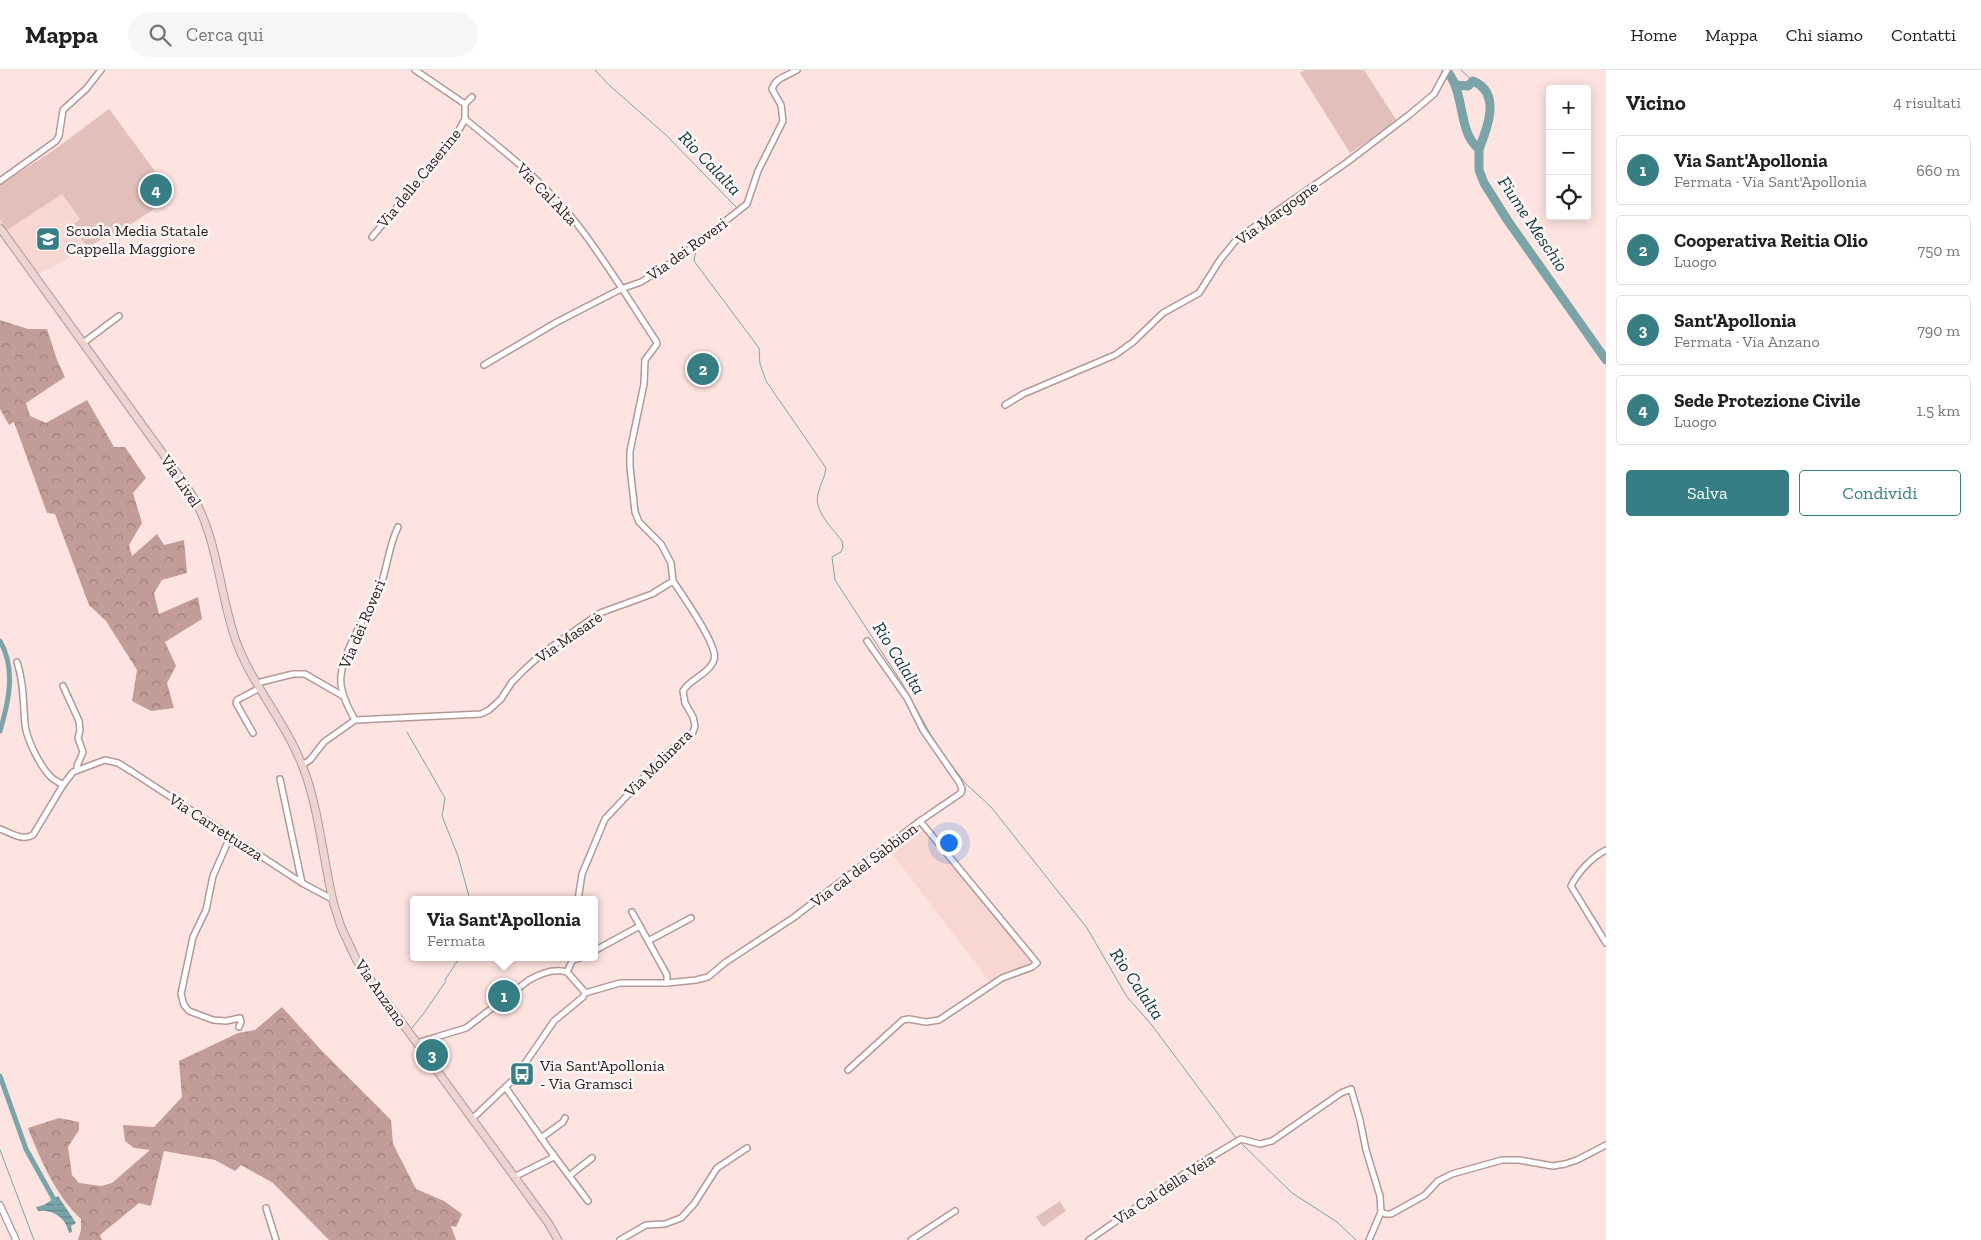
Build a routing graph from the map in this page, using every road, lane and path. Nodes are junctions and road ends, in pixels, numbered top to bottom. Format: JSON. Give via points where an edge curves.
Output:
{"nodes":[{"id":1,"x":101,"y":70,"type":"edge"},
{"id":2,"x":415,"y":70,"type":"edge"},
{"id":3,"x":797,"y":70,"type":"edge"},
{"id":4,"x":1446,"y":72,"type":"edge"},
{"id":5,"x":472,"y":97,"type":"dead end"},
{"id":6,"x":465,"y":104,"type":"junction"},
{"id":7,"x":465,"y":119,"type":"junction"},
{"id":8,"x":0,"y":182,"type":"edge"},
{"id":9,"x":0,"y":228,"type":"edge"},
{"id":10,"x":372,"y":237,"type":"dead end"},
{"id":11,"x":621,"y":289,"type":"junction"},
{"id":12,"x":119,"y":316,"type":"dead end"},
{"id":13,"x":83,"y":343,"type":"junction"},
{"id":14,"x":484,"y":365,"type":"dead end"},
{"id":15,"x":1005,"y":405,"type":"dead end"},
{"id":16,"x":398,"y":527,"type":"dead end"},
{"id":17,"x":674,"y":582,"type":"junction"},
{"id":18,"x":867,"y":641,"type":"dead end"},
{"id":19,"x":16,"y":662,"type":"dead end"},
{"id":20,"x":259,"y":685,"type":"junction"},
{"id":21,"x":62,"y":686,"type":"dead end"},
{"id":22,"x":343,"y":696,"type":"junction"},
{"id":23,"x":355,"y":720,"type":"junction"},
{"id":24,"x":253,"y":733,"type":"dead end"},
{"id":25,"x":302,"y":765,"type":"junction"},
{"id":26,"x":77,"y":770,"type":"junction"},
{"id":27,"x":280,"y":780,"type":"dead end"},
{"id":28,"x":63,"y":785,"type":"junction"},
{"id":29,"x":920,"y":820,"type":"junction"},
{"id":30,"x":0,"y":829,"type":"edge"},
{"id":31,"x":230,"y":836,"type":"junction"},
{"id":32,"x":1606,"y":850,"type":"edge"},
{"id":33,"x":302,"y":883,"type":"junction"},
{"id":34,"x":579,"y":896,"type":"edge"},
{"id":35,"x":332,"y":899,"type":"junction"},
{"id":36,"x":632,"y":912,"type":"dead end"},
{"id":37,"x":691,"y":918,"type":"dead end"},
{"id":38,"x":641,"y":928,"type":"junction"},
{"id":39,"x":648,"y":941,"type":"junction"},
{"id":40,"x":1606,"y":943,"type":"edge"},
{"id":41,"x":598,"y":950,"type":"edge"},
{"id":42,"x":572,"y":961,"type":"edge"},
{"id":43,"x":567,"y":972,"type":"junction"},
{"id":44,"x":667,"y":983,"type":"junction"},
{"id":45,"x":585,"y":993,"type":"junction"},
{"id":46,"x":239,"y":1028,"type":"dead end"},
{"id":47,"x":417,"y":1044,"type":"junction"},
{"id":48,"x":848,"y":1070,"type":"dead end"},
{"id":49,"x":506,"y":1088,"type":"junction"},
{"id":50,"x":565,"y":1118,"type":"dead end"},
{"id":51,"x":472,"y":1120,"type":"junction"},
{"id":52,"x":541,"y":1138,"type":"junction"},
{"id":53,"x":1606,"y":1145,"type":"edge"},
{"id":54,"x":747,"y":1148,"type":"dead end"},
{"id":55,"x":553,"y":1154,"type":"junction"},
{"id":56,"x":592,"y":1158,"type":"dead end"},
{"id":57,"x":570,"y":1176,"type":"junction"},
{"id":58,"x":514,"y":1177,"type":"junction"},
{"id":59,"x":588,"y":1201,"type":"dead end"},
{"id":60,"x":0,"y":1206,"type":"edge"},
{"id":61,"x":266,"y":1208,"type":"dead end"},
{"id":62,"x":955,"y":1210,"type":"dead end"},
{"id":63,"x":1381,"y":1212,"type":"junction"},
{"id":64,"x":8,"y":1221,"type":"junction"},
{"id":65,"x":0,"y":1223,"type":"edge"},
{"id":66,"x":16,"y":1240,"type":"edge"},
{"id":67,"x":276,"y":1240,"type":"edge"},
{"id":68,"x":558,"y":1240,"type":"edge"},
{"id":69,"x":620,"y":1240,"type":"edge"},
{"id":70,"x":911,"y":1240,"type":"edge"},
{"id":71,"x":1088,"y":1240,"type":"edge"},
{"id":72,"x":1369,"y":1240,"type":"edge"}],
"edges":[{"from":1,"to":8,"type":"street","via":[[63,110],[56,141]]},
{"from":2,"to":6,"type":"street"},
{"from":3,"to":11,"type":"street","name":"Via dei Roveri","via":[[773,85],[783,121],[758,171],[747,204],[677,260],[641,282]]},
{"from":4,"to":15,"type":"street","name":"Via Margogne","via":[[1434,94],[1409,115],[1237,239],[1199,293],[1163,313],[1115,355],[1023,394]]},
{"from":5,"to":6,"type":"street"},
{"from":6,"to":7,"type":"street"},
{"from":7,"to":10,"type":"street","name":"Via delle Caserine","via":[[454,139]]},
{"from":7,"to":11,"type":"street","name":"Via Cal Alta","via":[[549,192],[577,223]]},
{"from":9,"to":13,"type":"main road","name":"Via Livel"},
{"from":11,"to":14,"type":"street","name":"Via dei Roveri"},
{"from":11,"to":17,"type":"street","name":"Via Cal Alta","via":[[657,344],[645,360],[644,384],[630,451],[635,512],[639,522],[661,544],[672,564]]},
{"from":12,"to":13,"type":"street"},
{"from":13,"to":20,"type":"main road","name":"Via Livel","via":[[187,486],[200,509],[235,636]]},
{"from":16,"to":22,"type":"street","name":"Via dei Roveri","via":[[382,579],[341,666]]},
{"from":17,"to":23,"type":"street","name":"Via Masarè","via":[[652,594],[600,613],[525,669],[501,699],[481,714]]},
{"from":17,"to":34,"type":"street","name":"Via Molinera","via":[[713,649],[713,663],[683,691],[693,717],[693,732],[667,753],[605,819],[582,874]]},
{"from":18,"to":29,"type":"street","via":[[907,698],[923,730],[962,789],[961,793]]},
{"from":19,"to":28,"type":"street","via":[[24,690],[25,726],[29,739],[41,764]]},
{"from":20,"to":22,"type":"street","via":[[293,674],[305,674]]},
{"from":20,"to":24,"type":"street","via":[[236,703]]},
{"from":20,"to":25,"type":"main road","name":"Via Livel"},
{"from":21,"to":26,"type":"street","via":[[80,730],[78,738],[83,752]]},
{"from":22,"to":23,"type":"street","name":"Via dei Roveri"},
{"from":23,"to":25,"type":"street","via":[[324,742]]},
{"from":25,"to":35,"type":"main road","name":"Via Anzano"},
{"from":26,"to":28,"type":"street"},
{"from":26,"to":31,"type":"street","name":"Via Carrettuzza","via":[[105,760],[118,763]]},
{"from":27,"to":33,"type":"street"},
{"from":28,"to":30,"type":"street","via":[[33,835],[22,838]]},
{"from":29,"to":44,"type":"street","name":"Via cal del Sabbion","via":[[793,918],[708,977]]},
{"from":29,"to":48,"type":"street","name":"Via cal del Sabbion","via":[[1037,963],[1002,978],[939,1020],[903,1020]]},
{"from":31,"to":33,"type":"street","name":"Via Carrettuzza"},
{"from":31,"to":46,"type":"street","via":[[213,876],[206,910],[193,937],[180,994],[189,1012],[214,1020],[240,1018]]},
{"from":32,"to":40,"type":"street","via":[[1592,859],[1571,886]]},
{"from":33,"to":35,"type":"street","name":"Via Carrettuzza"},
{"from":35,"to":47,"type":"main road","name":"Via Anzano","via":[[357,961]]},
{"from":36,"to":38,"type":"street"},
{"from":37,"to":39,"type":"street"},
{"from":38,"to":39,"type":"street"},
{"from":38,"to":41,"type":"street"},
{"from":39,"to":44,"type":"street"},
{"from":42,"to":43,"type":"street"},
{"from":43,"to":45,"type":"street"},
{"from":43,"to":47,"type":"street","via":[[552,971],[535,976],[466,1028]]},
{"from":44,"to":45,"type":"street","via":[[620,983]]},
{"from":45,"to":49,"type":"street","via":[[549,1028]]},
{"from":47,"to":51,"type":"main road","name":"Via Anzano"},
{"from":49,"to":51,"type":"street"},
{"from":49,"to":52,"type":"street"},
{"from":50,"to":52,"type":"street"},
{"from":51,"to":58,"type":"main road","name":"Via Anzano"},
{"from":52,"to":55,"type":"street"},
{"from":53,"to":63,"type":"street","via":[[1565,1164],[1553,1166],[1502,1160],[1452,1174],[1438,1181],[1425,1195],[1391,1214]]},
{"from":54,"to":69,"type":"street","via":[[717,1168],[681,1218],[665,1224],[646,1225]]},
{"from":55,"to":57,"type":"street"},
{"from":55,"to":58,"type":"street","via":[[552,1158]]},
{"from":56,"to":57,"type":"street"},
{"from":57,"to":59,"type":"street"},
{"from":58,"to":68,"type":"main road","name":"Via Anzano"},
{"from":60,"to":64,"type":"street"},
{"from":61,"to":67,"type":"street"},
{"from":62,"to":70,"type":"street"},
{"from":63,"to":71,"type":"street","name":"Via Cal della Veia","via":[[1380,1196],[1360,1120],[1348,1090],[1272,1141],[1260,1144],[1241,1139]]},
{"from":63,"to":72,"type":"street"},
{"from":64,"to":65,"type":"street"},
{"from":64,"to":66,"type":"street"}]}
